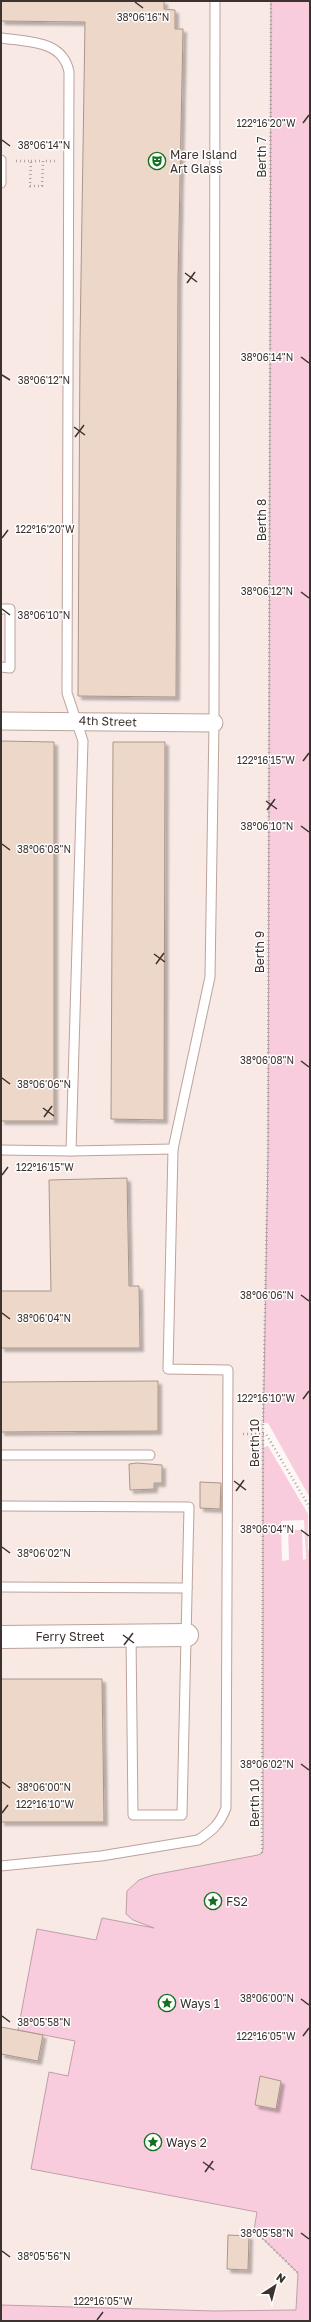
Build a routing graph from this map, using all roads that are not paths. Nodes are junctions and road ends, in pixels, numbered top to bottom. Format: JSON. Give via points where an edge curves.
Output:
{"nodes":[{"id":1,"x":215,"y":1,"type":"edge"},
{"id":2,"x":1,"y":38,"type":"edge"},
{"id":3,"x":1,"y":161,"type":"edge"},
{"id":4,"x":1,"y":183,"type":"edge"},
{"id":5,"x":1,"y":609,"type":"edge"},
{"id":6,"x":1,"y":667,"type":"edge"},
{"id":7,"x":76,"y":720,"type":"junction"},
{"id":8,"x":1,"y":721,"type":"edge"},
{"id":9,"x":214,"y":723,"type":"junction"},
{"id":10,"x":173,"y":1148,"type":"junction"},
{"id":11,"x":1,"y":1150,"type":"edge"},
{"id":12,"x":71,"y":1152,"type":"junction"},
{"id":13,"x":1,"y":1455,"type":"edge"},
{"id":14,"x":150,"y":1455,"type":"dead end"},
{"id":15,"x":1,"y":1506,"type":"edge"},
{"id":16,"x":1,"y":1587,"type":"edge"},
{"id":17,"x":187,"y":1588,"type":"junction"},
{"id":18,"x":1,"y":1636,"type":"edge"},
{"id":19,"x":131,"y":1636,"type":"junction"},
{"id":20,"x":186,"y":1636,"type":"junction"},
{"id":21,"x":1,"y":1866,"type":"edge"}],
"edges":[{"from":1,"to":9,"type":"lane"},
{"from":2,"to":7,"type":"lane","via":[[54,48],[67,63],[67,693]]},
{"from":3,"to":4,"type":"lane"},
{"from":5,"to":6,"type":"lane","via":[[10,609],[10,668]]},
{"from":7,"to":8,"type":"street","name":"4th Street"},
{"from":7,"to":9,"type":"street","name":"4th Street"},
{"from":7,"to":12,"type":"lane","via":[[83,741]]},
{"from":9,"to":10,"type":"lane","via":[[210,977]]},
{"from":10,"to":12,"type":"lane"},
{"from":10,"to":21,"type":"lane","via":[[168,1368],[228,1370],[226,1808],[211,1832],[198,1840],[101,1856]]},
{"from":11,"to":12,"type":"lane"},
{"from":13,"to":14,"type":"lane"},
{"from":15,"to":17,"type":"lane","via":[[189,1507]]},
{"from":16,"to":17,"type":"lane"},
{"from":17,"to":20,"type":"lane"},
{"from":18,"to":19,"type":"street","name":"Ferry Street"},
{"from":19,"to":20,"type":"street","name":"Ferry Street"},
{"from":19,"to":20,"type":"lane","via":[[133,1815],[182,1815]]}]}
